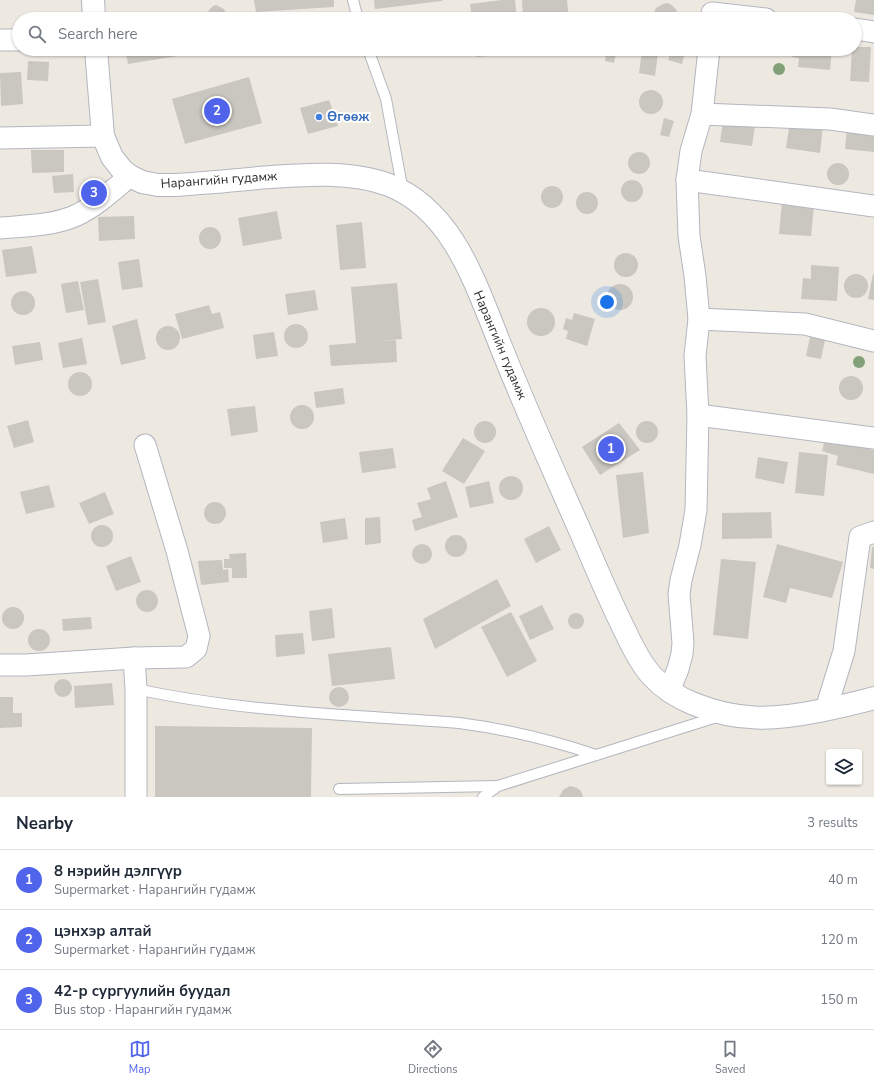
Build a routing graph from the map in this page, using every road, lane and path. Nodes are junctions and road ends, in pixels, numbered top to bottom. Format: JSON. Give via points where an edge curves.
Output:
{"nodes":[{"id":1,"x":93,"y":0,"type":"edge"},
{"id":2,"x":353,"y":0,"type":"edge"},
{"id":3,"x":94,"y":12,"type":"edge"},
{"id":4,"x":356,"y":12,"type":"edge"},
{"id":5,"x":862,"y":30,"type":"edge"},
{"id":6,"x":874,"y":32,"type":"edge"},
{"id":7,"x":0,"y":40,"type":"edge"},
{"id":8,"x":12,"y":40,"type":"edge"},
{"id":9,"x":96,"y":56,"type":"edge"},
{"id":10,"x":371,"y":56,"type":"edge"},
{"id":11,"x":708,"y":56,"type":"edge"},
{"id":12,"x":702,"y":114,"type":"junction"},
{"id":13,"x":874,"y":125,"type":"edge"},
{"id":14,"x":102,"y":136,"type":"junction"},
{"id":15,"x":0,"y":138,"type":"edge"},
{"id":16,"x":130,"y":176,"type":"junction"},
{"id":17,"x":687,"y":180,"type":"junction"},
{"id":18,"x":403,"y":192,"type":"junction"},
{"id":19,"x":874,"y":206,"type":"edge"},
{"id":20,"x":0,"y":228,"type":"edge"},
{"id":21,"x":699,"y":319,"type":"junction"},
{"id":22,"x":874,"y":340,"type":"edge"},
{"id":23,"x":698,"y":415,"type":"junction"},
{"id":24,"x":874,"y":438,"type":"edge"},
{"id":25,"x":145,"y":445,"type":"dead end"},
{"id":26,"x":874,"y":532,"type":"edge"},
{"id":27,"x":134,"y":658,"type":"junction"},
{"id":28,"x":0,"y":665,"type":"edge"},
{"id":29,"x":136,"y":689,"type":"junction"},
{"id":30,"x":669,"y":691,"type":"junction"},
{"id":31,"x":874,"y":698,"type":"edge"},
{"id":32,"x":826,"y":710,"type":"junction"},
{"id":33,"x":726,"y":714,"type":"junction"},
{"id":34,"x":596,"y":755,"type":"junction"},
{"id":35,"x":498,"y":786,"type":"junction"},
{"id":36,"x":339,"y":789,"type":"dead end"},
{"id":37,"x":136,"y":797,"type":"edge"},
{"id":38,"x":483,"y":797,"type":"edge"}],
"edges":[{"from":1,"to":3,"type":"main road"},
{"from":2,"to":4,"type":"lane"},
{"from":5,"to":6,"type":"street"},
{"from":7,"to":8,"type":"street"},
{"from":9,"to":14,"type":"main road","name":"Нарангийн гудамж"},
{"from":10,"to":18,"type":"lane","via":[[386,99]]},
{"from":11,"to":12,"type":"street"},
{"from":12,"to":13,"type":"street","via":[[830,119]]},
{"from":12,"to":17,"type":"street","via":[[691,151]]},
{"from":14,"to":15,"type":"street"},
{"from":14,"to":16,"type":"main road","name":"Нарангийн гудамж","via":[[112,157]]},
{"from":16,"to":18,"type":"main road","name":"Нарангийн гудамж","via":[[142,182],[176,185],[328,175],[374,180]]},
{"from":16,"to":20,"type":"street","via":[[98,202],[76,215],[33,226]]},
{"from":17,"to":19,"type":"street"},
{"from":17,"to":21,"type":"street","via":[[688,236]]},
{"from":18,"to":30,"type":"main road","name":"Нарангийн гудамж","via":[[441,223],[461,254],[617,615],[647,670]]},
{"from":21,"to":22,"type":"street","via":[[805,324]]},
{"from":21,"to":23,"type":"street","via":[[695,356]]},
{"from":23,"to":24,"type":"street"},
{"from":23,"to":30,"type":"street","via":[[696,510],[679,594],[683,643],[678,669]]},
{"from":25,"to":27,"type":"street","via":[[199,636],[196,649],[186,657]]},
{"from":26,"to":32,"type":"street","via":[[860,537],[844,651]]},
{"from":27,"to":28,"type":"street"},
{"from":27,"to":29,"type":"street"},
{"from":29,"to":34,"type":"lane","via":[[226,705],[481,726],[533,736]]},
{"from":29,"to":37,"type":"street"},
{"from":30,"to":33,"type":"main road","name":"Нарангийн гудамж","via":[[686,701]]},
{"from":31,"to":32,"type":"main road","name":"Нарангийн гудамж"},
{"from":32,"to":33,"type":"main road","name":"Нарангийн гудамж","via":[[772,718],[748,718]]},
{"from":33,"to":34,"type":"lane"},
{"from":34,"to":35,"type":"lane"},
{"from":35,"to":36,"type":"lane"},
{"from":35,"to":38,"type":"lane"}]}
